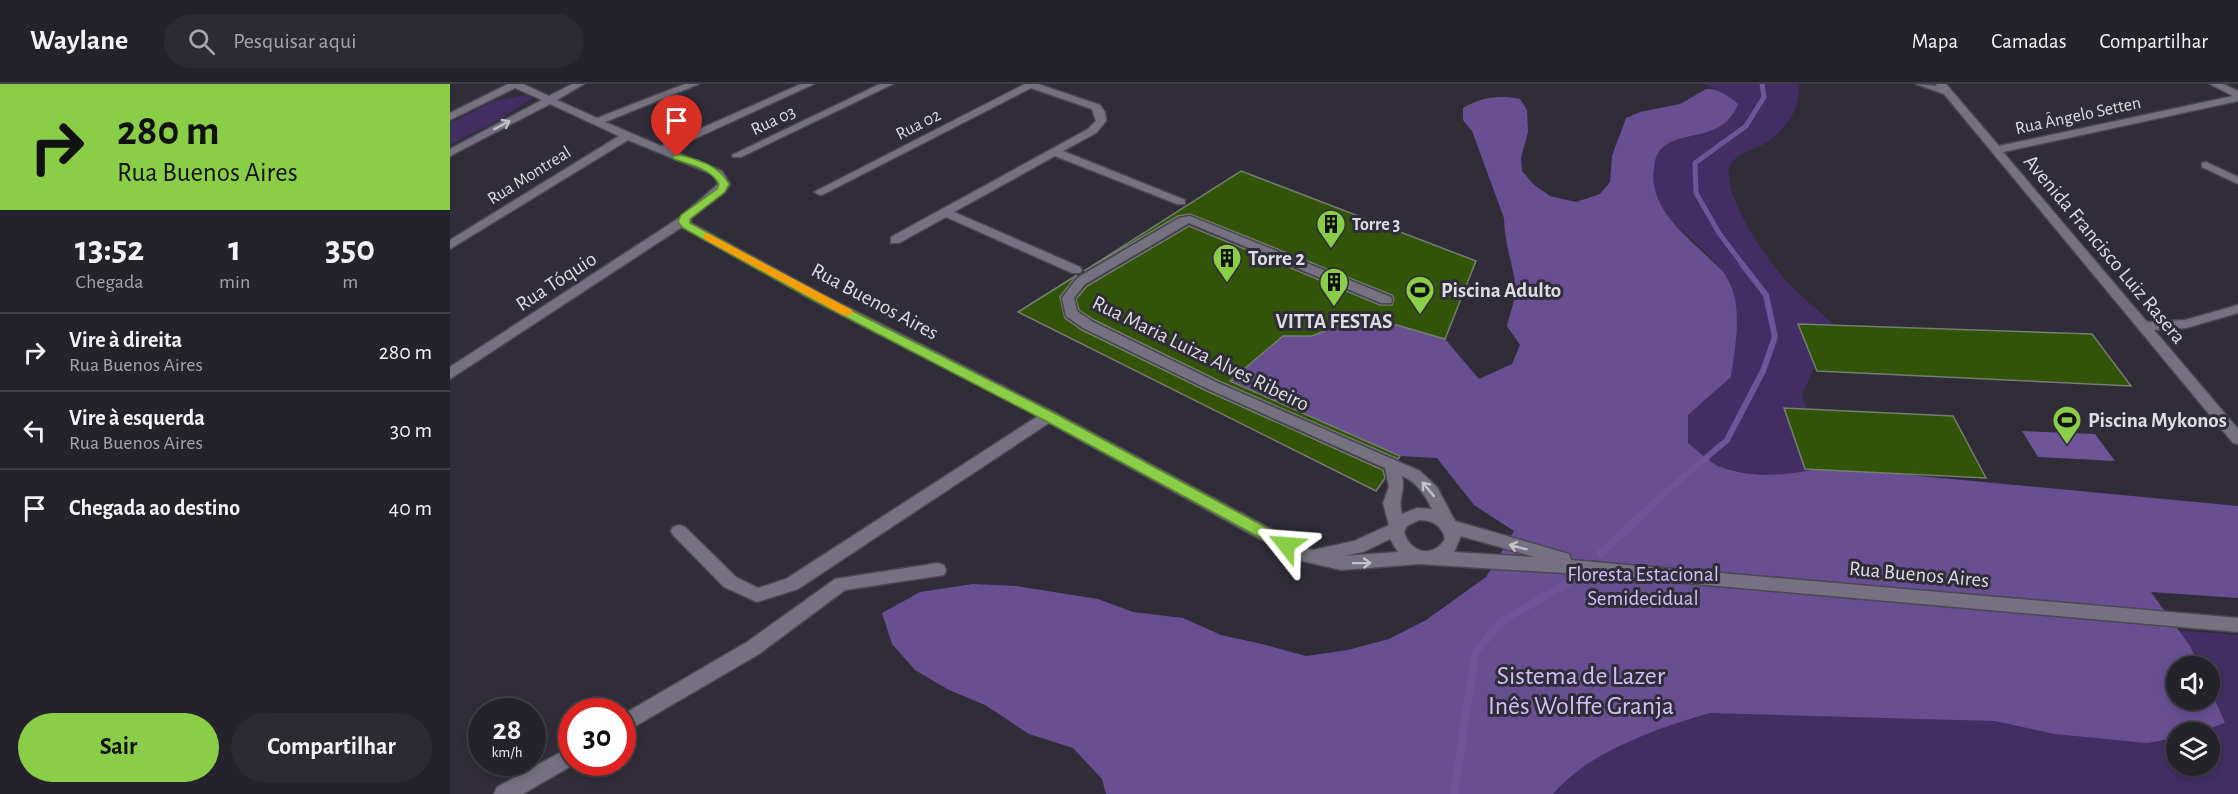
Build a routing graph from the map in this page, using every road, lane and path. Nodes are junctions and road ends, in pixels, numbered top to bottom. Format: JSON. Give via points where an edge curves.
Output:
{"nodes":[{"id":1,"x":515,"y":84,"type":"edge"},
{"id":2,"x":579,"y":84,"type":"edge"},
{"id":3,"x":693,"y":84,"type":"edge"},
{"id":4,"x":809,"y":84,"type":"edge"},
{"id":5,"x":888,"y":84,"type":"edge"},
{"id":6,"x":1031,"y":84,"type":"edge"},
{"id":7,"x":1921,"y":84,"type":"edge"},
{"id":8,"x":2215,"y":84,"type":"edge"},
{"id":9,"x":1944,"y":88,"type":"edge"},
{"id":10,"x":2238,"y":97,"type":"edge"},
{"id":11,"x":549,"y":100,"type":"junction"},
{"id":12,"x":450,"y":117,"type":"edge"},
{"id":13,"x":596,"y":122,"type":"junction"},
{"id":14,"x":627,"y":136,"type":"junction"},
{"id":15,"x":660,"y":150,"type":"junction"},
{"id":16,"x":1996,"y":150,"type":"junction"},
{"id":17,"x":1056,"y":152,"type":"junction"},
{"id":18,"x":450,"y":153,"type":"edge"},
{"id":19,"x":736,"y":155,"type":"dead end"},
{"id":20,"x":2206,"y":165,"type":"dead end"},
{"id":21,"x":2237,"y":180,"type":"edge"},
{"id":22,"x":820,"y":192,"type":"dead end"},
{"id":23,"x":1181,"y":202,"type":"dead end"},
{"id":24,"x":945,"y":212,"type":"junction"},
{"id":25,"x":684,"y":220,"type":"junction"},
{"id":26,"x":895,"y":240,"type":"dead end"},
{"id":27,"x":450,"y":245,"type":"edge"},
{"id":28,"x":1076,"y":270,"type":"dead end"},
{"id":29,"x":1386,"y":300,"type":"dead end"},
{"id":30,"x":2238,"y":309,"type":"edge"},
{"id":31,"x":2144,"y":326,"type":"junction"},
{"id":32,"x":450,"y":374,"type":"edge"},
{"id":33,"x":1049,"y":416,"type":"junction"},
{"id":34,"x":2238,"y":439,"type":"edge"},
{"id":35,"x":1392,"y":466,"type":"junction"},
{"id":36,"x":1449,"y":526,"type":"junction"},
{"id":37,"x":1398,"y":528,"type":"junction"},
{"id":38,"x":679,"y":531,"type":"dead end"},
{"id":39,"x":1304,"y":555,"type":"junction"},
{"id":40,"x":1422,"y":558,"type":"junction"},
{"id":41,"x":1595,"y":568,"type":"junction"},
{"id":42,"x":938,"y":570,"type":"dead end"},
{"id":43,"x":2238,"y":625,"type":"edge"},
{"id":44,"x":636,"y":717,"type":"edge"},
{"id":45,"x":558,"y":763,"type":"edge"},
{"id":46,"x":504,"y":794,"type":"edge"}],
"edges":[{"from":1,"to":11,"type":"street"},
{"from":1,"to":12,"type":"street"},
{"from":2,"to":11,"type":"street"},
{"from":3,"to":13,"type":"street"},
{"from":4,"to":15,"type":"street"},
{"from":5,"to":19,"type":"street","name":"Rua 03"},
{"from":6,"to":17,"type":"street","via":[[1096,106],[1100,112],[1101,121],[1092,131]]},
{"from":6,"to":22,"type":"street","name":"Rua 02"},
{"from":7,"to":9,"type":"street"},
{"from":8,"to":10,"type":"street"},
{"from":9,"to":16,"type":"street","name":"Avenida Francisco Luiz Rasera"},
{"from":10,"to":16,"type":"street","name":"Rua Ângelo Setten"},
{"from":11,"to":13,"type":"street"},
{"from":18,"to":11,"type":"street","one_way":true},
{"from":13,"to":14,"type":"street"},
{"from":14,"to":15,"type":"street"},
{"from":14,"to":27,"type":"street","name":"Rua Montreal"},
{"from":15,"to":25,"type":"street","via":[[712,169],[724,184]]},
{"from":16,"to":31,"type":"street","name":"Avenida Francisco Luiz Rasera"},
{"from":17,"to":23,"type":"street"},
{"from":17,"to":24,"type":"street"},
{"from":20,"to":21,"type":"street"},
{"from":24,"to":26,"type":"street"},
{"from":24,"to":28,"type":"street"},
{"from":25,"to":32,"type":"street","name":"Rua Tóquio"},
{"from":25,"to":33,"type":"street","name":"Rua Buenos Aires","via":[[819,298]]},
{"from":29,"to":35,"type":"street","name":"Rua Maria Luiza Alves Ribeiro","via":[[1190,219],[1081,281],[1068,298],[1071,314],[1088,325]]},
{"from":30,"to":31,"type":"street","via":[[2186,324]]},
{"from":31,"to":34,"type":"street","name":"Avenida Francisco Luiz Rasera"},
{"from":33,"to":38,"type":"street","via":[[792,584],[757,595],[729,582]]},
{"from":33,"to":39,"type":"street","name":"Rua Buenos Aires"},
{"from":36,"to":35,"type":"street","one_way":true,"via":[[1431,492],[1415,475]]},
{"from":35,"to":37,"type":"street","via":[[1397,487],[1391,503]]},
{"from":36,"to":37,"type":"street","name":"Rua Buenos Aires","via":[[1427,514],[1409,517]]},
{"from":36,"to":40,"type":"street","name":"Rua Buenos Aires","via":[[1453,532],[1451,546],[1440,555]]},
{"from":41,"to":36,"type":"street","name":"Rua Buenos Aires","one_way":true},
{"from":37,"to":39,"type":"street","name":"Rua Buenos Aires","via":[[1357,547]]},
{"from":37,"to":40,"type":"street","via":[[1401,547]]},
{"from":39,"to":40,"type":"street","name":"Rua Buenos Aires","one_way":true,"via":[[1341,563]]},
{"from":40,"to":41,"type":"street","name":"Rua Buenos Aires"},
{"from":41,"to":43,"type":"street","name":"Rua Buenos Aires"},
{"from":42,"to":44,"type":"street","via":[[841,584],[753,648]]},
{"from":45,"to":46,"type":"street"}]}
